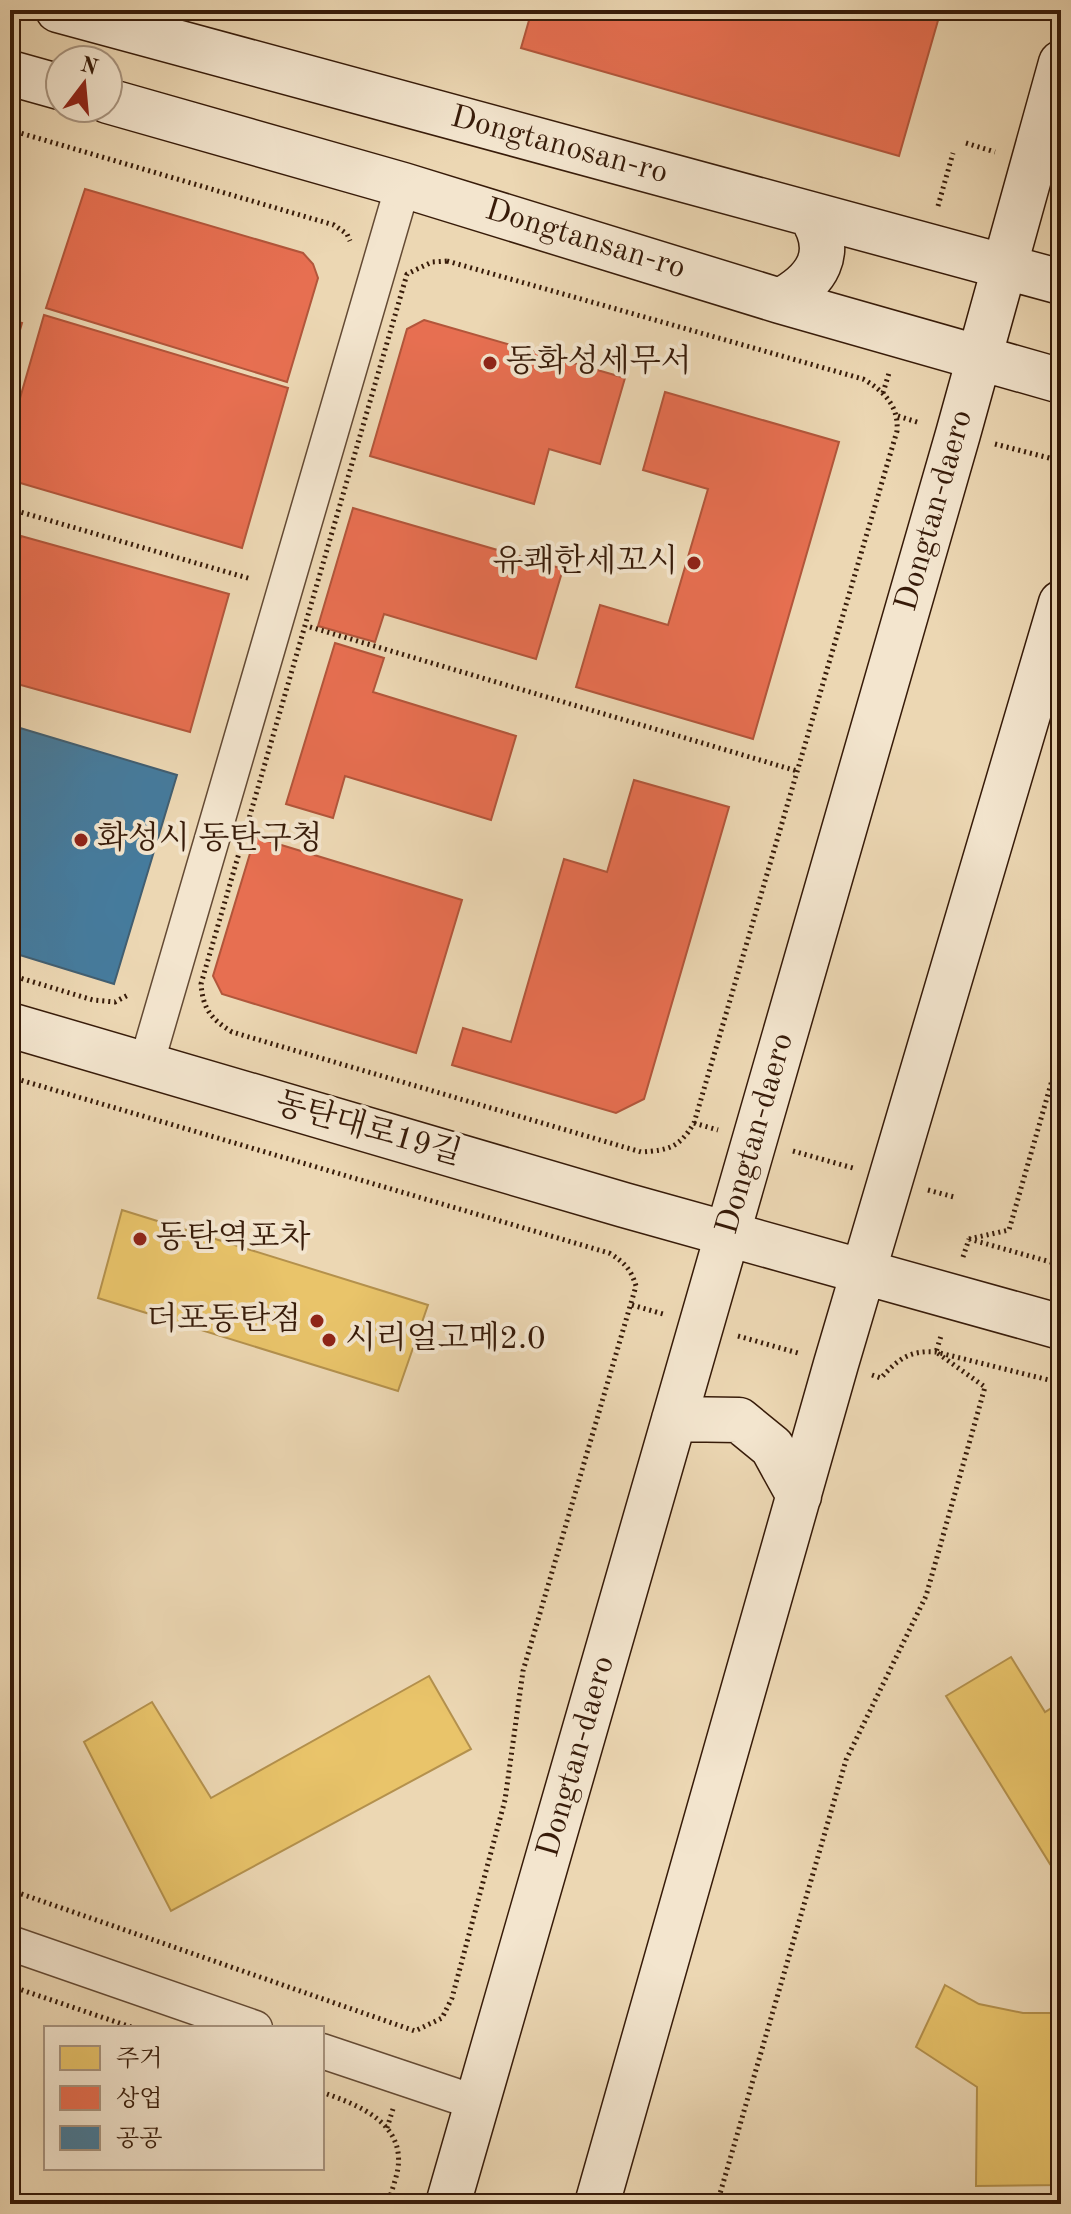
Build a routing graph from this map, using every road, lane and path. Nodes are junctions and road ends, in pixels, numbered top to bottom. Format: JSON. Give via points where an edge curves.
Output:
{"nodes":[{"id":1,"x":58,"y":10,"type":"edge"},
{"id":2,"x":1061,"y":63,"type":"edge"},
{"id":3,"x":10,"y":73,"type":"edge"},
{"id":4,"x":44,"y":83,"type":"edge"},
{"id":5,"x":124,"y":106,"type":"edge"},
{"id":6,"x":10,"y":130,"type":"edge"},
{"id":7,"x":403,"y":185,"type":"junction"},
{"id":8,"x":810,"y":214,"type":"junction"},
{"id":9,"x":351,"y":244,"type":"dead end"},
{"id":10,"x":1004,"y":267,"type":"junction"},
{"id":11,"x":1061,"y":282,"type":"edge"},
{"id":12,"x":780,"y":301,"type":"junction"},
{"id":13,"x":979,"y":356,"type":"junction"},
{"id":14,"x":1061,"y":381,"type":"edge"},
{"id":15,"x":10,"y":509,"type":"edge"},
{"id":16,"x":257,"y":581,"type":"dead end"},
{"id":17,"x":1061,"y":603,"type":"edge"},
{"id":18,"x":306,"y":626,"type":"junction"},
{"id":19,"x":797,"y":771,"type":"junction"},
{"id":20,"x":10,"y":975,"type":"edge"},
{"id":21,"x":133,"y":993,"type":"dead end"},
{"id":22,"x":10,"y":1025,"type":"edge"},
{"id":23,"x":1061,"y":1049,"type":"edge"},
{"id":24,"x":146,"y":1065,"type":"junction"},
{"id":25,"x":10,"y":1077,"type":"edge"},
{"id":26,"x":694,"y":1123,"type":"junction"},
{"id":27,"x":754,"y":1140,"type":"junction"},
{"id":28,"x":891,"y":1179,"type":"junction"},
{"id":29,"x":954,"y":1197,"type":"dead end"},
{"id":30,"x":727,"y":1233,"type":"junction"},
{"id":31,"x":1061,"y":1265,"type":"edge"},
{"id":32,"x":864,"y":1272,"type":"junction"},
{"id":33,"x":632,"y":1305,"type":"junction"},
{"id":34,"x":701,"y":1325,"type":"junction"},
{"id":35,"x":1061,"y":1327,"type":"edge"},
{"id":36,"x":936,"y":1352,"type":"junction"},
{"id":37,"x":836,"y":1364,"type":"junction"},
{"id":38,"x":1061,"y":1383,"type":"edge"},
{"id":39,"x":674,"y":1419,"type":"junction"},
{"id":40,"x":799,"y":1496,"type":"junction"},
{"id":41,"x":10,"y":1890,"type":"edge"},
{"id":42,"x":10,"y":1943,"type":"edge"},
{"id":43,"x":10,"y":1986,"type":"edge"},
{"id":44,"x":128,"y":2026,"type":"edge"},
{"id":45,"x":249,"y":2026,"type":"edge"},
{"id":46,"x":324,"y":2052,"type":"edge"},
{"id":47,"x":324,"y":2094,"type":"edge"},
{"id":48,"x":477,"y":2103,"type":"junction"},
{"id":49,"x":388,"y":2204,"type":"edge"},
{"id":50,"x":448,"y":2204,"type":"edge"},
{"id":51,"x":597,"y":2204,"type":"edge"},
{"id":52,"x":717,"y":2204,"type":"edge"}],
"edges":[{"from":1,"to":8,"type":"main road","name":"Dongtanosan-ro"},
{"from":2,"to":10,"type":"main road","name":"Dongtan-daero"},
{"from":3,"to":4,"type":"main road"},
{"from":5,"to":7,"type":"main road","name":"Dongtansan-ro"},
{"from":6,"to":9,"type":"path","via":[[334,225]]},
{"from":7,"to":12,"type":"main road","name":"Dongtansan-ro"},
{"from":7,"to":24,"type":"street"},
{"from":8,"to":10,"type":"main road","name":"Dongtanosan-ro"},
{"from":8,"to":12,"type":"main road","via":[[821,229],[816,274]]},
{"from":10,"to":11,"type":"main road","name":"Dongtanosan-ro"},
{"from":10,"to":13,"type":"main road","name":"Dongtan-daero"},
{"from":12,"to":13,"type":"main road","name":"Dongtansan-ro"},
{"from":13,"to":14,"type":"main road","name":"Dongtansan-ro"},
{"from":13,"to":27,"type":"main road","name":"Dongtan-daero"},
{"from":15,"to":16,"type":"path"},
{"from":17,"to":28,"type":"main road"},
{"from":18,"to":19,"type":"path"},
{"from":18,"to":19,"type":"path","via":[[407,274],[421,266],[447,261],[863,379],[890,402],[898,416],[897,431]]},
{"from":18,"to":26,"type":"path","via":[[201,984],[202,1002],[212,1020],[232,1032],[641,1152],[676,1146]]},
{"from":19,"to":26,"type":"path"},
{"from":20,"to":21,"type":"path","via":[[93,1000],[115,1002]]},
{"from":22,"to":24,"type":"main road","name":"동탄대로19길"},
{"from":23,"to":31,"type":"path","via":[[1009,1230],[969,1239]]},
{"from":24,"to":30,"type":"main road","name":"동탄대로19길"},
{"from":25,"to":33,"type":"path","via":[[609,1253],[632,1272]]},
{"from":26,"to":27,"type":"path"},
{"from":27,"to":28,"type":"path"},
{"from":27,"to":30,"type":"main road","name":"Dongtan-daero"},
{"from":28,"to":29,"type":"path"},
{"from":28,"to":32,"type":"main road"},
{"from":30,"to":32,"type":"main road","name":"동탄대로19길"},
{"from":30,"to":34,"type":"main road","name":"Dongtan-daero"},
{"from":32,"to":35,"type":"main road","name":"동탄대로19길"},
{"from":32,"to":37,"type":"main road"},
{"from":33,"to":34,"type":"path"},
{"from":33,"to":41,"type":"path","via":[[523,1671],[505,1800],[452,1998],[442,2018],[415,2031]]},
{"from":34,"to":37,"type":"path"},
{"from":34,"to":39,"type":"main road","name":"Dongtan-daero"},
{"from":36,"to":37,"type":"path","via":[[905,1355],[881,1378]]},
{"from":36,"to":38,"type":"path"},
{"from":36,"to":52,"type":"path","via":[[985,1387],[926,1596],[846,1760]]},
{"from":37,"to":40,"type":"main road"},
{"from":39,"to":40,"type":"main road","via":[[739,1420],[772,1447]]},
{"from":39,"to":48,"type":"main road","name":"Dongtan-daero"},
{"from":40,"to":51,"type":"main road"},
{"from":42,"to":45,"type":"street"},
{"from":43,"to":44,"type":"path"},
{"from":46,"to":48,"type":"street"},
{"from":47,"to":49,"type":"path","via":[[373,2114],[398,2145]]},
{"from":48,"to":50,"type":"main road","name":"Dongtan-daero"}]}
